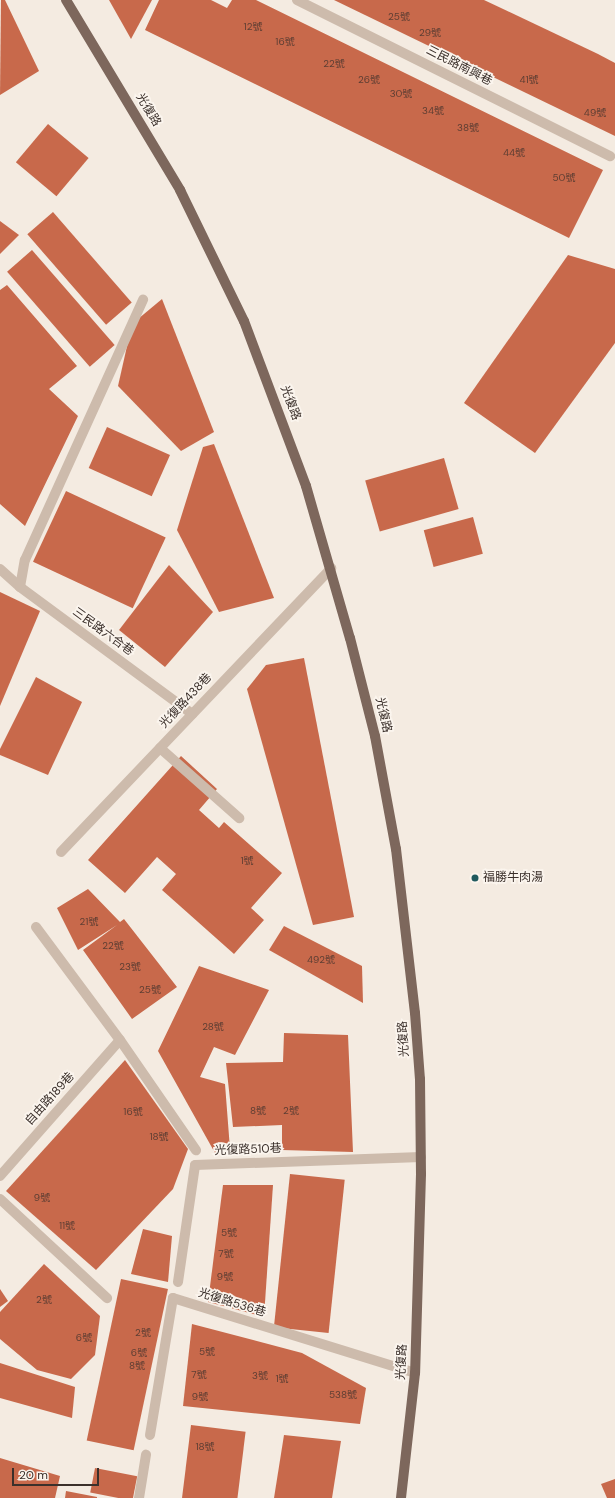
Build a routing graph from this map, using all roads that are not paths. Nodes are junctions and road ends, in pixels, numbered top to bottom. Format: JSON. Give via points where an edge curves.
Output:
{"nodes":[{"id":1,"x":66,"y":0,"type":"edge"},
{"id":2,"x":297,"y":0,"type":"edge"},
{"id":3,"x":610,"y":156,"type":"dead end"},
{"id":4,"x":143,"y":300,"type":"dead end"},
{"id":5,"x":331,"y":568,"type":"junction"},
{"id":6,"x":0,"y":569,"type":"edge"},
{"id":7,"x":20,"y":587,"type":"junction"},
{"id":8,"x":192,"y":714,"type":"junction"},
{"id":9,"x":160,"y":748,"type":"junction"},
{"id":10,"x":239,"y":818,"type":"dead end"},
{"id":11,"x":61,"y":852,"type":"dead end"},
{"id":12,"x":36,"y":927,"type":"dead end"},
{"id":13,"x":120,"y":1040,"type":"junction"},
{"id":14,"x":196,"y":1150,"type":"dead end"},
{"id":15,"x":421,"y":1157,"type":"junction"},
{"id":16,"x":0,"y":1176,"type":"edge"},
{"id":17,"x":0,"y":1199,"type":"edge"},
{"id":18,"x":178,"y":1282,"type":"dead end"},
{"id":19,"x":107,"y":1298,"type":"dead end"},
{"id":20,"x":416,"y":1373,"type":"junction"},
{"id":21,"x":150,"y":1435,"type":"dead end"},
{"id":22,"x":146,"y":1455,"type":"dead end"},
{"id":23,"x":139,"y":1498,"type":"edge"},
{"id":24,"x":401,"y":1498,"type":"edge"}],
"edges":[{"from":1,"to":5,"type":"main road","name":"光復路","via":[[180,190],[206,239],[244,321],[288,433]]},
{"from":2,"to":3,"type":"lane","name":"三民路南興巷"},
{"from":4,"to":7,"type":"lane","via":[[25,560]]},
{"from":5,"to":8,"type":"lane","name":"光復路438巷"},
{"from":5,"to":15,"type":"main road","name":"光復路","via":[[374,736],[390,815],[415,1013],[420,1079]]},
{"from":6,"to":7,"type":"lane","name":"三民路六合巷"},
{"from":7,"to":8,"type":"lane","name":"三民路六合巷"},
{"from":8,"to":9,"type":"lane","name":"光復路438巷"},
{"from":9,"to":10,"type":"lane"},
{"from":9,"to":11,"type":"lane","name":"光復路438巷"},
{"from":12,"to":13,"type":"lane"},
{"from":13,"to":14,"type":"lane"},
{"from":13,"to":16,"type":"lane","name":"自由路189巷"},
{"from":15,"to":18,"type":"lane","name":"光復路510巷","via":[[195,1165]]},
{"from":15,"to":20,"type":"main road","name":"光復路"},
{"from":17,"to":19,"type":"lane"},
{"from":20,"to":21,"type":"lane","name":"光復路536巷","via":[[173,1298]]},
{"from":20,"to":24,"type":"main road","name":"光復路"},
{"from":22,"to":23,"type":"lane"}]}
